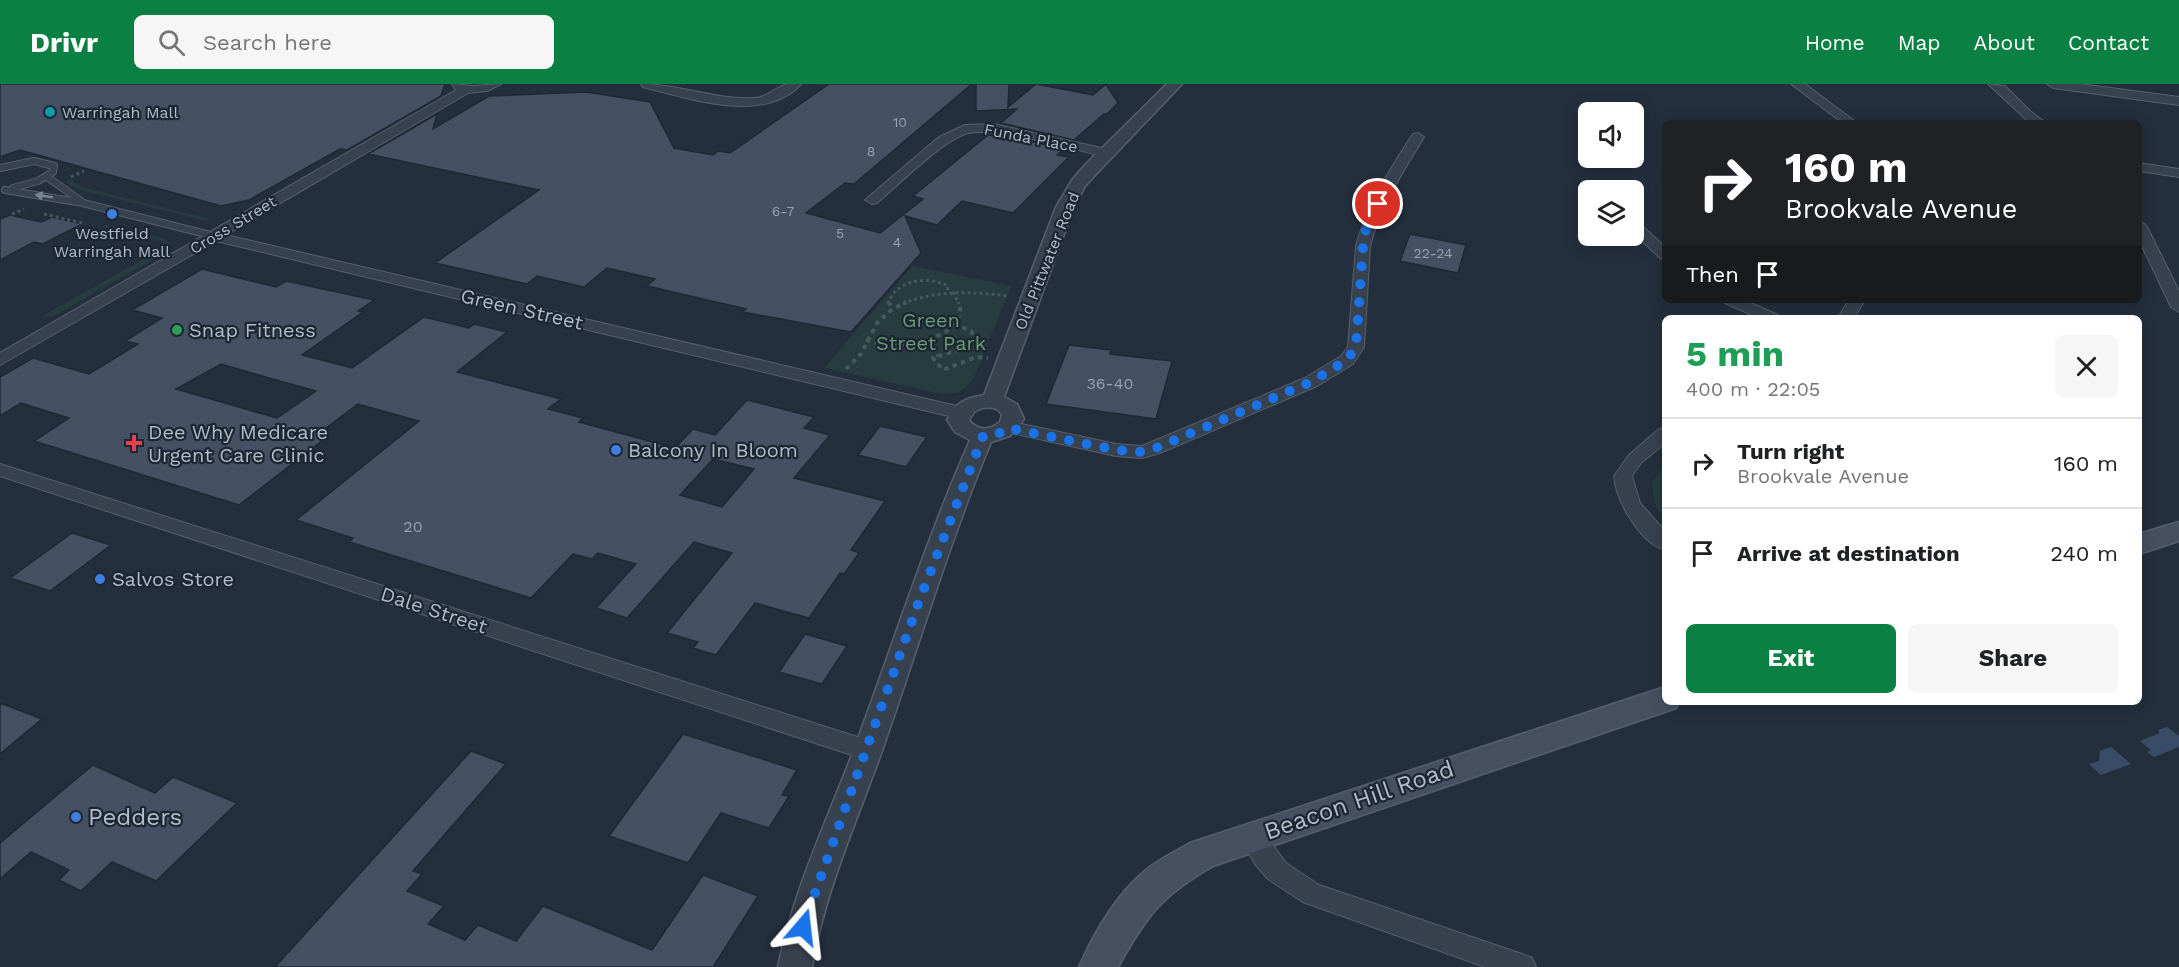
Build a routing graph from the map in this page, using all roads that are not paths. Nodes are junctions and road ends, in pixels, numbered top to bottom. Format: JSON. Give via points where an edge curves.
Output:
{"nodes":[{"id":1,"x":495,"y":84,"type":"edge"},
{"id":2,"x":647,"y":84,"type":"edge"},
{"id":3,"x":795,"y":84,"type":"edge"},
{"id":4,"x":1175,"y":84,"type":"edge"},
{"id":5,"x":1797,"y":84,"type":"edge"},
{"id":6,"x":1994,"y":84,"type":"edge"},
{"id":7,"x":2053,"y":84,"type":"edge"},
{"id":8,"x":462,"y":87,"type":"edge"},
{"id":9,"x":2013,"y":90,"type":"edge"},
{"id":10,"x":2179,"y":101,"type":"edge"},
{"id":11,"x":1847,"y":120,"type":"edge"},
{"id":12,"x":2035,"y":120,"type":"edge"},
{"id":13,"x":1418,"y":138,"type":"dead end"},
{"id":14,"x":1106,"y":153,"type":"junction"},
{"id":15,"x":2142,"y":167,"type":"edge"},
{"id":16,"x":0,"y":169,"type":"edge"},
{"id":17,"x":2179,"y":173,"type":"edge"},
{"id":18,"x":47,"y":177,"type":"junction"},
{"id":19,"x":2,"y":190,"type":"edge"},
{"id":20,"x":872,"y":200,"type":"dead end"},
{"id":21,"x":83,"y":203,"type":"junction"},
{"id":22,"x":2142,"y":231,"type":"edge"},
{"id":23,"x":1644,"y":235,"type":"edge"},
{"id":24,"x":214,"y":236,"type":"junction"},
{"id":25,"x":1662,"y":252,"type":"edge"},
{"id":26,"x":1738,"y":303,"type":"edge"},
{"id":27,"x":2179,"y":308,"type":"edge"},
{"id":28,"x":1765,"y":315,"type":"edge"},
{"id":29,"x":0,"y":360,"type":"edge"},
{"id":30,"x":992,"y":401,"type":"junction"},
{"id":31,"x":961,"y":413,"type":"junction"},
{"id":32,"x":1008,"y":428,"type":"junction"},
{"id":33,"x":983,"y":436,"type":"junction"},
{"id":34,"x":1662,"y":437,"type":"edge"},
{"id":35,"x":0,"y":470,"type":"edge"},
{"id":36,"x":2179,"y":531,"type":"edge"},
{"id":37,"x":1662,"y":540,"type":"edge"},
{"id":38,"x":2142,"y":543,"type":"edge"},
{"id":39,"x":1662,"y":700,"type":"edge"},
{"id":40,"x":867,"y":750,"type":"junction"},
{"id":41,"x":1252,"y":837,"type":"junction"},
{"id":42,"x":795,"y":967,"type":"edge"},
{"id":43,"x":1098,"y":967,"type":"edge"},
{"id":44,"x":1522,"y":967,"type":"edge"}],
"edges":[{"from":1,"to":8,"type":"street","name":"Cross Street"},
{"from":2,"to":3,"type":"street","via":[[733,102],[753,102],[766,100]]},
{"from":4,"to":14,"type":"street","name":"Old Pittwater Road"},
{"from":5,"to":11,"type":"street"},
{"from":6,"to":9,"type":"street"},
{"from":7,"to":10,"type":"street"},
{"from":8,"to":24,"type":"street","name":"Cross Street"},
{"from":9,"to":12,"type":"street","via":[[2022,113]]},
{"from":13,"to":32,"type":"street","via":[[1366,230],[1358,340],[1353,354],[1339,366],[1174,442],[1142,452]]},
{"from":14,"to":20,"type":"street","name":"Funda Place","via":[[994,128],[965,129],[944,140]]},
{"from":14,"to":30,"type":"street","name":"Old Pittwater Road","via":[[1078,184],[1065,207]]},
{"from":15,"to":17,"type":"street"},
{"from":16,"to":18,"type":"lane","via":[[46,160],[54,166]]},
{"from":18,"to":19,"type":"lane"},
{"from":18,"to":21,"type":"lane","name":"Green Street"},
{"from":21,"to":19,"type":"lane","name":"Green Street","one_way":true},
{"from":21,"to":24,"type":"lane","name":"Green Street"},
{"from":22,"to":27,"type":"street"},
{"from":23,"to":25,"type":"street"},
{"from":24,"to":29,"type":"street","name":"Cross Street"},
{"from":24,"to":31,"type":"street","name":"Green Street"},
{"from":26,"to":28,"type":"street"},
{"from":30,"to":31,"type":"street","via":[[974,404]]},
{"from":30,"to":32,"type":"street","via":[[1011,411],[1013,419]]},
{"from":31,"to":33,"type":"street","via":[[958,420],[962,428]]},
{"from":32,"to":33,"type":"street"},
{"from":33,"to":40,"type":"street"},
{"from":34,"to":37,"type":"street","via":[[1628,467],[1623,486],[1632,509]]},
{"from":35,"to":40,"type":"street","name":"Dale Street"},
{"from":36,"to":38,"type":"main road"},
{"from":39,"to":41,"type":"main road","name":"Beacon Hill Road"},
{"from":40,"to":42,"type":"street","via":[[809,909]]},
{"from":41,"to":43,"type":"main road","name":"Beacon Hill Road","via":[[1202,854],[1152,887],[1131,911]]},
{"from":41,"to":44,"type":"street","via":[[1268,862],[1294,885],[1312,894]]}]}
